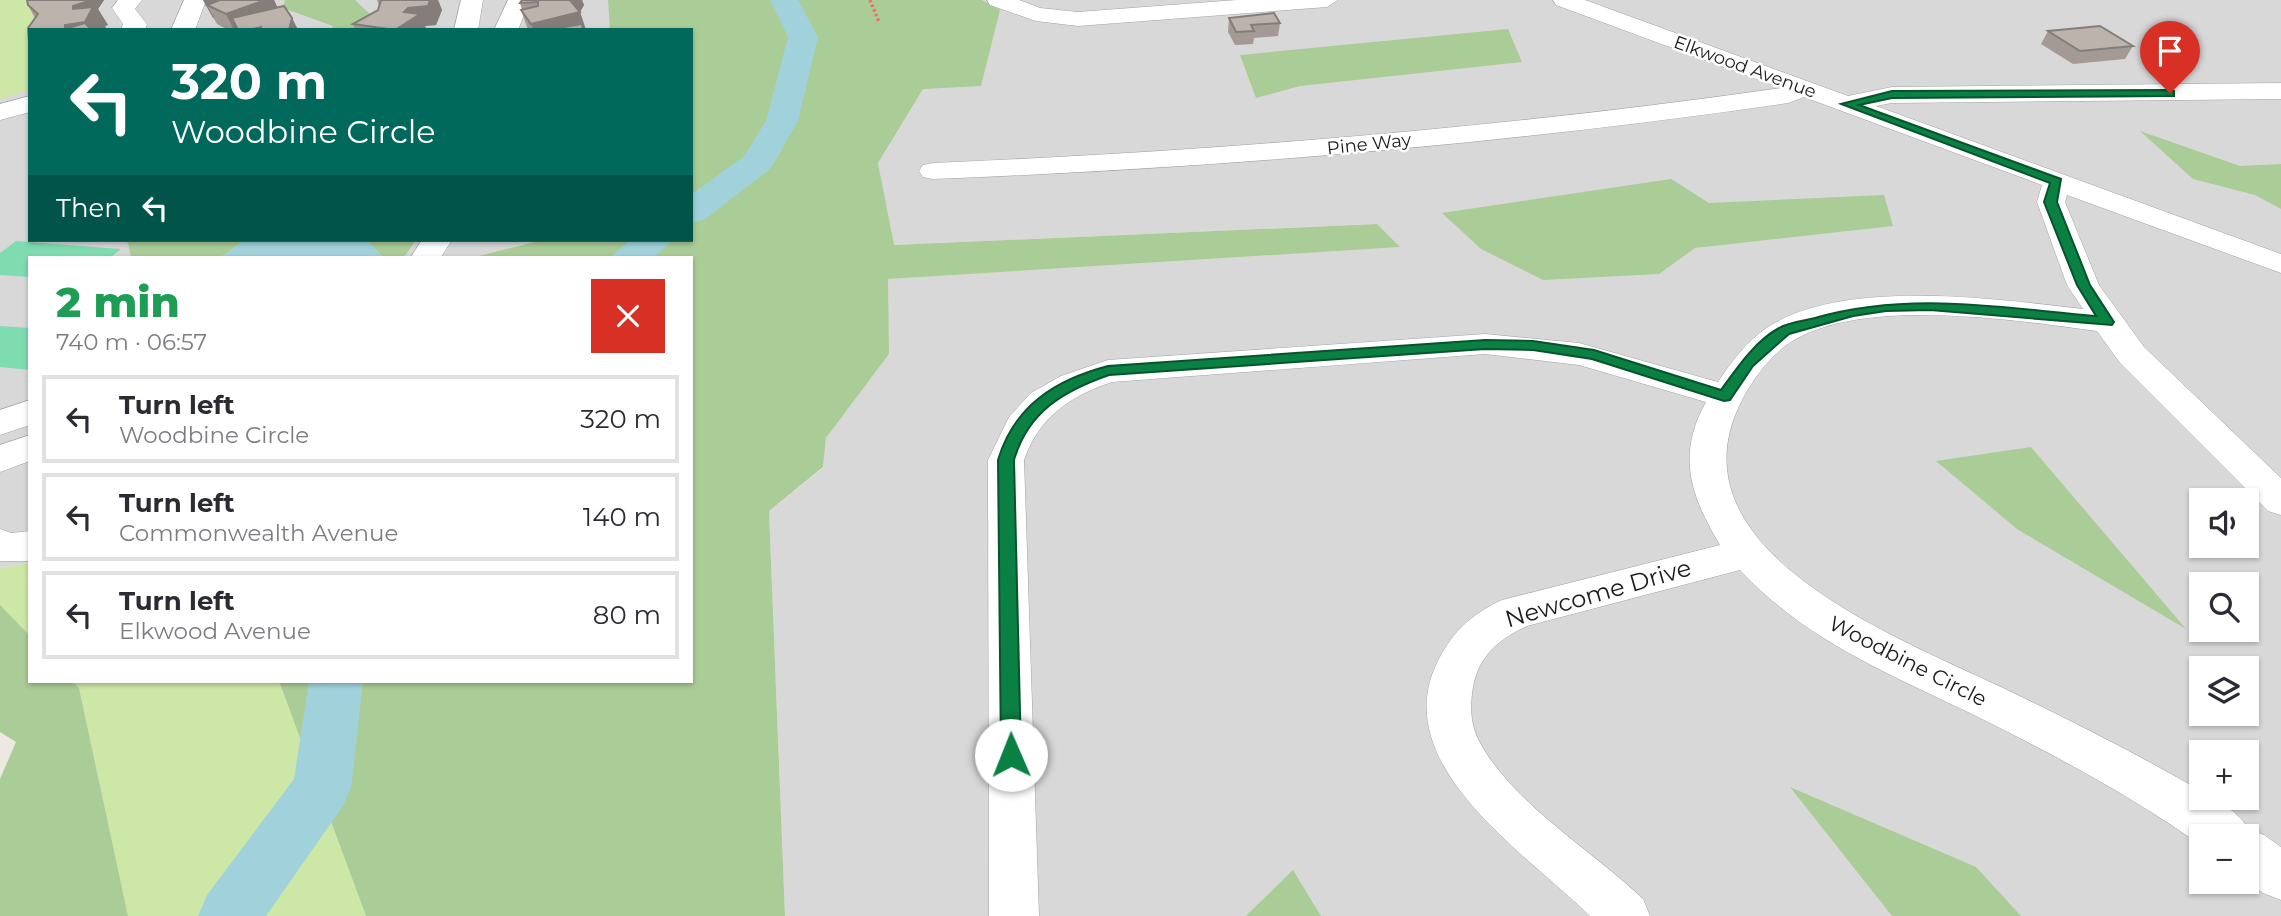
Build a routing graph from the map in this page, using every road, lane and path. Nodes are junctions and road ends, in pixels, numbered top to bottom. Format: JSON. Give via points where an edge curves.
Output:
{"nodes":[{"id":1,"x":131,"y":0,"type":"edge"},
{"id":2,"x":195,"y":0,"type":"edge"},
{"id":3,"x":472,"y":0,"type":"edge"},
{"id":4,"x":520,"y":0,"type":"edge"},
{"id":5,"x":870,"y":0,"type":"edge"},
{"id":6,"x":998,"y":0,"type":"edge"},
{"id":7,"x":1326,"y":0,"type":"edge"},
{"id":8,"x":1564,"y":0,"type":"edge"},
{"id":9,"x":1599,"y":5,"type":"edge"},
{"id":10,"x":878,"y":22,"type":"dead end"},
{"id":11,"x":134,"y":28,"type":"edge"},
{"id":12,"x":184,"y":28,"type":"edge"},
{"id":13,"x":466,"y":28,"type":"edge"},
{"id":14,"x":507,"y":28,"type":"edge"},
{"id":15,"x":1802,"y":88,"type":"junction"},
{"id":16,"x":2281,"y":91,"type":"edge"},
{"id":17,"x":1846,"y":104,"type":"junction"},
{"id":18,"x":28,"y":105,"type":"edge"},
{"id":19,"x":0,"y":112,"type":"edge"},
{"id":20,"x":933,"y":171,"type":"dead end"},
{"id":21,"x":2057,"y":181,"type":"junction"},
{"id":22,"x":2281,"y":264,"type":"edge"},
{"id":23,"x":2107,"y":322,"type":"junction"},
{"id":24,"x":1724,"y":396,"type":"junction"},
{"id":25,"x":28,"y":413,"type":"edge"},
{"id":26,"x":0,"y":423,"type":"edge"},
{"id":27,"x":28,"y":448,"type":"edge"},
{"id":28,"x":0,"y":459,"type":"edge"},
{"id":29,"x":2281,"y":502,"type":"edge"},
{"id":30,"x":0,"y":544,"type":"edge"},
{"id":31,"x":28,"y":546,"type":"edge"},
{"id":32,"x":1748,"y":553,"type":"junction"},
{"id":33,"x":2210,"y":824,"type":"edge"},
{"id":34,"x":2259,"y":860,"type":"edge"},
{"id":35,"x":2281,"y":877,"type":"edge"},
{"id":36,"x":1014,"y":916,"type":"edge"},
{"id":37,"x":1625,"y":916,"type":"edge"}],
"edges":[{"from":1,"to":11,"type":"street","via":[[123,8]]},
{"from":2,"to":12,"type":"street"},
{"from":3,"to":13,"type":"street"},
{"from":4,"to":14,"type":"street"},
{"from":5,"to":10,"type":"path"},
{"from":6,"to":7,"type":"street","via":[[1036,14],[1098,19]]},
{"from":8,"to":9,"type":"street","name":"Elkwood Avenue"},
{"from":9,"to":15,"type":"street","name":"Elkwood Avenue"},
{"from":15,"to":17,"type":"street","name":"Elkwood Avenue"},
{"from":15,"to":20,"type":"street","name":"Pine Way","via":[[1788,95],[1681,111],[1299,152]]},
{"from":16,"to":17,"type":"street","via":[[1892,95]]},
{"from":17,"to":21,"type":"street","name":"Elkwood Avenue"},
{"from":18,"to":19,"type":"street"},
{"from":21,"to":22,"type":"street","name":"Elkwood Avenue"},
{"from":21,"to":23,"type":"street","via":[[2050,202],[2083,285]]},
{"from":23,"to":24,"type":"street","name":"Woodbine Circle","via":[[1930,306],[1851,312],[1784,331],[1748,363]]},
{"from":23,"to":29,"type":"street","via":[[2141,365]]},
{"from":24,"to":32,"type":"street","name":"Woodbine Circle","via":[[1707,445],[1709,472],[1728,528]]},
{"from":24,"to":36,"type":"street","via":[[1594,355],[1485,344],[1108,371],[1074,382],[1043,403],[1028,414],[1006,460]]},
{"from":25,"to":26,"type":"street"},
{"from":27,"to":28,"type":"street"},
{"from":30,"to":31,"type":"street"},
{"from":32,"to":33,"type":"street","name":"Woodbine Circle","via":[[1817,613],[1863,642],[2052,736]]},
{"from":32,"to":37,"type":"street","name":"Newcome Drive","via":[[1517,612],[1492,623],[1471,640],[1450,681],[1446,703],[1450,732],[1463,760],[1494,797]]},
{"from":34,"to":35,"type":"street"}]}
